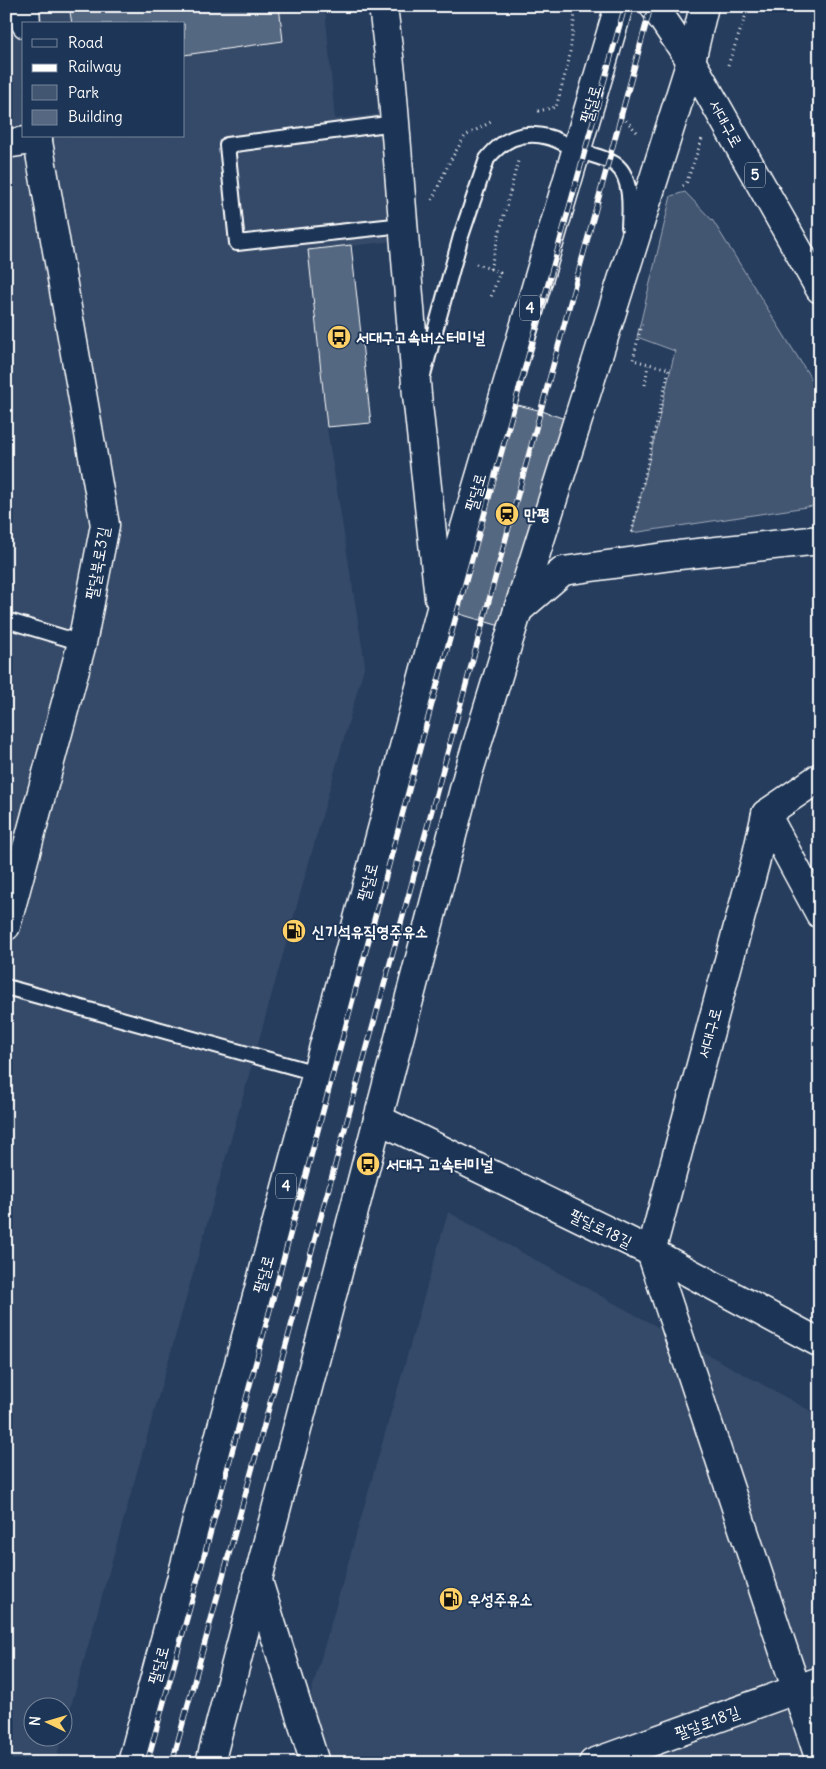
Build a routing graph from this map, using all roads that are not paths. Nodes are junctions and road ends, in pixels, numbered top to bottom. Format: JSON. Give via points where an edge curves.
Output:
{"nodes":[{"id":1,"x":24,"y":6,"type":"edge"},
{"id":2,"x":383,"y":6,"type":"edge"},
{"id":3,"x":619,"y":6,"type":"edge"},
{"id":4,"x":654,"y":6,"type":"edge"},
{"id":5,"x":704,"y":6,"type":"edge"},
{"id":6,"x":26,"y":22,"type":"edge"},
{"id":7,"x":691,"y":61,"type":"junction"},
{"id":8,"x":395,"y":123,"type":"junction"},
{"id":9,"x":38,"y":138,"type":"edge"},
{"id":10,"x":6,"y":144,"type":"edge"},
{"id":11,"x":577,"y":150,"type":"junction"},
{"id":12,"x":403,"y":225,"type":"junction"},
{"id":13,"x":624,"y":273,"type":"junction"},
{"id":14,"x":820,"y":289,"type":"edge"},
{"id":15,"x":417,"y":395,"type":"junction"},
{"id":16,"x":820,"y":540,"type":"edge"},
{"id":17,"x":441,"y":609,"type":"junction"},
{"id":18,"x":518,"y":610,"type":"junction"},
{"id":19,"x":6,"y":620,"type":"edge"},
{"id":20,"x":82,"y":643,"type":"junction"},
{"id":21,"x":820,"y":777,"type":"edge"},
{"id":22,"x":766,"y":814,"type":"junction"},
{"id":23,"x":820,"y":914,"type":"edge"},
{"id":24,"x":6,"y":926,"type":"edge"},
{"id":25,"x":6,"y":987,"type":"edge"},
{"id":26,"x":316,"y":1073,"type":"junction"},
{"id":27,"x":378,"y":1119,"type":"junction"},
{"id":28,"x":650,"y":1252,"type":"junction"},
{"id":29,"x":820,"y":1343,"type":"edge"},
{"id":30,"x":257,"y":1578,"type":"junction"},
{"id":31,"x":808,"y":1685,"type":"edge"},
{"id":32,"x":820,"y":1760,"type":"edge"},
{"id":33,"x":132,"y":1763,"type":"edge"},
{"id":34,"x":210,"y":1763,"type":"edge"},
{"id":35,"x":315,"y":1763,"type":"edge"},
{"id":36,"x":593,"y":1763,"type":"edge"}],
"edges":[{"from":1,"to":6,"type":"main road"},
{"from":2,"to":8,"type":"main road"},
{"from":3,"to":11,"type":"main road","name":"팔달로","number":"4"},
{"from":4,"to":7,"type":"main road","number":"5"},
{"from":5,"to":7,"type":"main road"},
{"from":7,"to":13,"type":"main road"},
{"from":7,"to":14,"type":"main road","name":"서대구로","number":"5"},
{"from":8,"to":12,"type":"main road"},
{"from":8,"to":12,"type":"lane","via":[[227,146],[238,243]]},
{"from":9,"to":10,"type":"main road"},
{"from":9,"to":20,"type":"main road","name":"팔달북로3길","via":[[105,525]]},
{"from":11,"to":13,"type":"lane","via":[[616,165],[626,180],[631,205]]},
{"from":11,"to":15,"type":"lane","via":[[547,137],[521,135],[511,138],[486,160],[461,236]]},
{"from":11,"to":17,"type":"main road","name":"팔달로","number":"4"},
{"from":12,"to":15,"type":"main road"},
{"from":13,"to":18,"type":"main road"},
{"from":15,"to":17,"type":"main road"},
{"from":16,"to":18,"type":"main road","via":[[625,561],[563,571]]},
{"from":17,"to":26,"type":"main road","name":"팔달로","number":"4"},
{"from":18,"to":27,"type":"main road","via":[[468,774]]},
{"from":19,"to":20,"type":"lane"},
{"from":20,"to":24,"type":"main road","name":"팔달북로3길"},
{"from":21,"to":22,"type":"main road"},
{"from":22,"to":23,"type":"main road"},
{"from":22,"to":28,"type":"main road","name":"서대구로"},
{"from":25,"to":26,"type":"lane"},
{"from":26,"to":33,"type":"main road","name":"팔달로","number":"4"},
{"from":27,"to":28,"type":"main road","name":"팔달로18길"},
{"from":27,"to":30,"type":"main road"},
{"from":28,"to":29,"type":"main road","name":"팔달로18길"},
{"from":28,"to":31,"type":"main road"},
{"from":30,"to":34,"type":"main road"},
{"from":30,"to":35,"type":"main road"},
{"from":31,"to":32,"type":"main road"},
{"from":31,"to":36,"type":"main road","name":"팔달로18길"}]}
